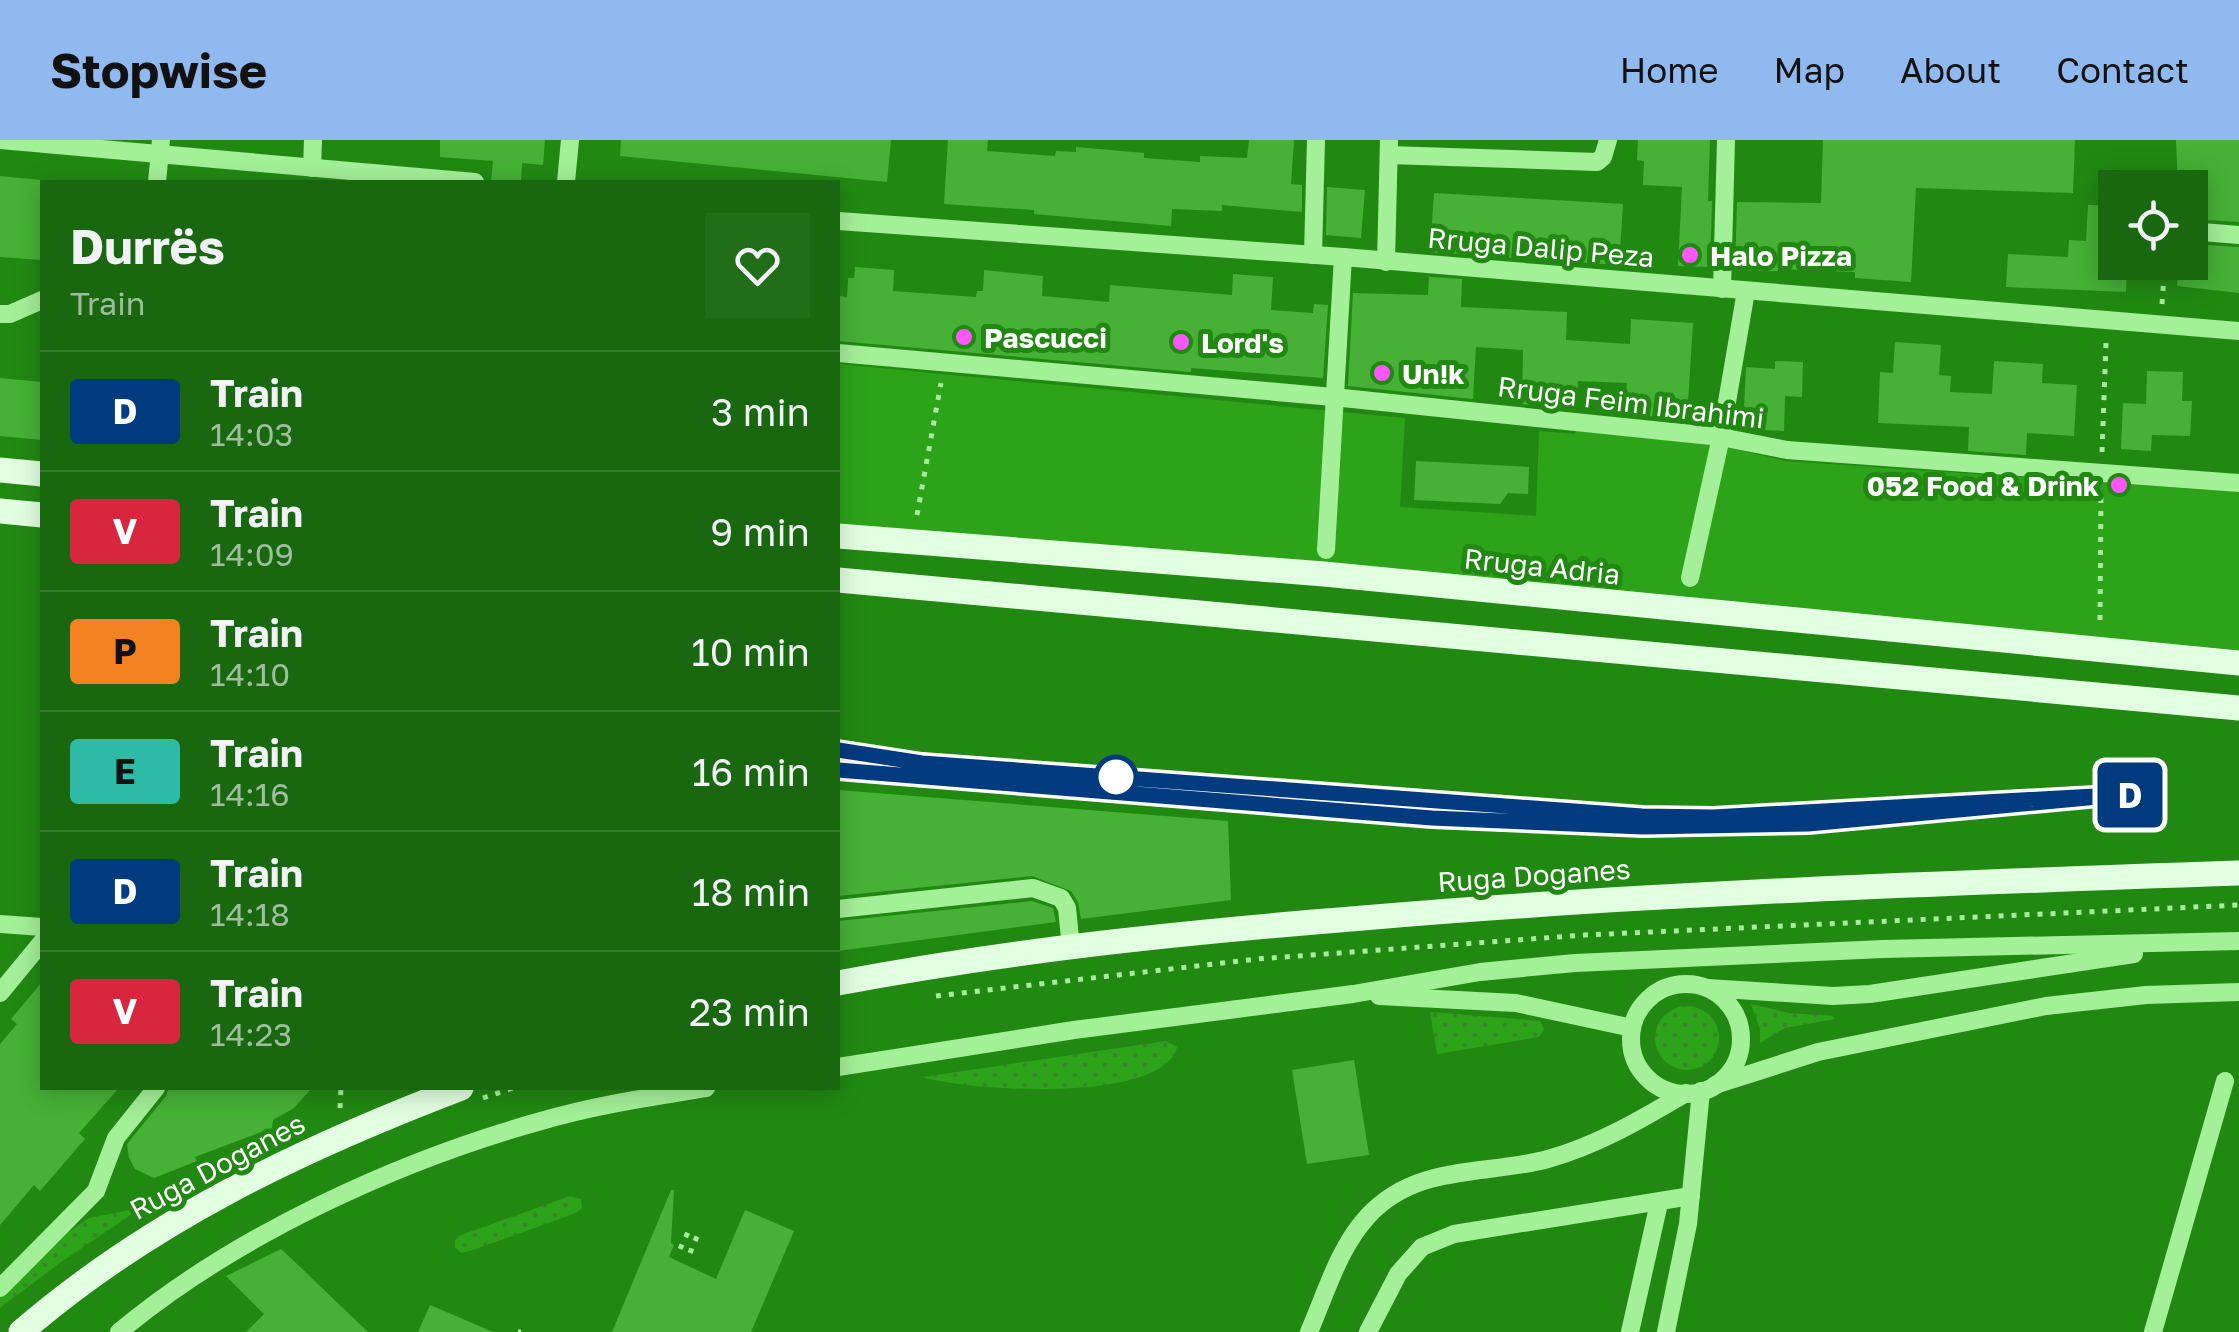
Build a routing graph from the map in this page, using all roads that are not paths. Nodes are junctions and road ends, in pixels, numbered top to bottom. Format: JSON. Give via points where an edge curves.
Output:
{"nodes":[{"id":1,"x":0,"y":140,"type":"edge"},
{"id":2,"x":314,"y":140,"type":"edge"},
{"id":3,"x":570,"y":140,"type":"edge"},
{"id":4,"x":1316,"y":140,"type":"edge"},
{"id":5,"x":1608,"y":140,"type":"edge"},
{"id":6,"x":1726,"y":140,"type":"edge"},
{"id":7,"x":160,"y":147,"type":"edge"},
{"id":8,"x":1389,"y":148,"type":"edge"},
{"id":9,"x":312,"y":168,"type":"junction"},
{"id":10,"x":341,"y":176,"type":"edge"},
{"id":11,"x":157,"y":180,"type":"edge"},
{"id":12,"x":430,"y":180,"type":"edge"},
{"id":13,"x":566,"y":180,"type":"edge"},
{"id":14,"x":840,"y":221,"type":"edge"},
{"id":15,"x":2208,"y":232,"type":"edge"},
{"id":16,"x":2239,"y":235,"type":"edge"},
{"id":17,"x":1313,"y":256,"type":"junction"},
{"id":18,"x":1343,"y":257,"type":"junction"},
{"id":19,"x":1386,"y":262,"type":"junction"},
{"id":20,"x":1722,"y":289,"type":"junction"},
{"id":21,"x":1746,"y":291,"type":"junction"},
{"id":22,"x":40,"y":301,"type":"edge"},
{"id":23,"x":0,"y":314,"type":"edge"},
{"id":24,"x":2239,"y":331,"type":"edge"},
{"id":25,"x":840,"y":353,"type":"edge"},
{"id":26,"x":1333,"y":397,"type":"junction"},
{"id":27,"x":1721,"y":436,"type":"junction"},
{"id":28,"x":0,"y":470,"type":"edge"},
{"id":29,"x":40,"y":474,"type":"edge"},
{"id":30,"x":2239,"y":483,"type":"edge"},
{"id":31,"x":0,"y":511,"type":"edge"},
{"id":32,"x":40,"y":515,"type":"edge"},
{"id":33,"x":840,"y":536,"type":"edge"},
{"id":34,"x":1326,"y":550,"type":"dead end"},
{"id":35,"x":1690,"y":578,"type":"dead end"},
{"id":36,"x":840,"y":580,"type":"edge"},
{"id":37,"x":2239,"y":664,"type":"edge"},
{"id":38,"x":2239,"y":708,"type":"edge"},
{"id":39,"x":2239,"y":872,"type":"edge"},
{"id":40,"x":840,"y":908,"type":"edge"},
{"id":41,"x":0,"y":924,"type":"edge"},
{"id":42,"x":40,"y":927,"type":"edge"},
{"id":43,"x":2218,"y":942,"type":"junction"},
{"id":44,"x":2239,"y":942,"type":"edge"},
{"id":45,"x":40,"y":944,"type":"edge"},
{"id":46,"x":1072,"y":948,"type":"junction"},
{"id":47,"x":1646,"y":958,"type":"junction"},
{"id":48,"x":840,"y":984,"type":"edge"},
{"id":49,"x":1682,"y":984,"type":"junction"},
{"id":50,"x":1707,"y":988,"type":"junction"},
{"id":51,"x":2239,"y":992,"type":"edge"},
{"id":52,"x":0,"y":993,"type":"edge"},
{"id":53,"x":1353,"y":994,"type":"junction"},
{"id":54,"x":1632,"y":1028,"type":"junction"},
{"id":55,"x":840,"y":1067,"type":"edge"},
{"id":56,"x":2225,"y":1081,"type":"dead end"},
{"id":57,"x":154,"y":1090,"type":"edge"},
{"id":58,"x":456,"y":1090,"type":"edge"},
{"id":59,"x":696,"y":1090,"type":"edge"},
{"id":60,"x":1701,"y":1090,"type":"junction"},
{"id":61,"x":1691,"y":1196,"type":"junction"},
{"id":62,"x":1659,"y":1203,"type":"junction"},
{"id":63,"x":0,"y":1288,"type":"edge"},
{"id":64,"x":20,"y":1332,"type":"edge"},
{"id":65,"x":118,"y":1332,"type":"edge"},
{"id":66,"x":1309,"y":1332,"type":"edge"},
{"id":67,"x":1368,"y":1332,"type":"edge"},
{"id":68,"x":1630,"y":1332,"type":"edge"},
{"id":69,"x":1666,"y":1332,"type":"edge"},
{"id":70,"x":2153,"y":1332,"type":"edge"}],
"edges":[{"from":1,"to":7,"type":"street"},
{"from":2,"to":9,"type":"street"},
{"from":3,"to":13,"type":"street"},
{"from":4,"to":17,"type":"street"},
{"from":5,"to":8,"type":"street","via":[[1597,162]]},
{"from":6,"to":20,"type":"street"},
{"from":7,"to":9,"type":"street"},
{"from":7,"to":11,"type":"street"},
{"from":8,"to":19,"type":"street"},
{"from":9,"to":10,"type":"street"},
{"from":10,"to":12,"type":"street"},
{"from":14,"to":17,"type":"street","name":"Rruga Dalip Peza"},
{"from":15,"to":16,"type":"street"},
{"from":17,"to":18,"type":"street","name":"Rruga Dalip Peza"},
{"from":18,"to":19,"type":"street","name":"Rruga Dalip Peza"},
{"from":18,"to":26,"type":"street"},
{"from":19,"to":20,"type":"street","name":"Rruga Dalip Peza"},
{"from":20,"to":21,"type":"street","name":"Rruga Dalip Peza"},
{"from":21,"to":24,"type":"street","name":"Rruga Dalip Peza"},
{"from":21,"to":27,"type":"street"},
{"from":22,"to":23,"type":"street"},
{"from":25,"to":26,"type":"street","name":"Rruga Feim Ibrahimi"},
{"from":26,"to":27,"type":"street","name":"Rruga Feim Ibrahimi"},
{"from":26,"to":34,"type":"street"},
{"from":27,"to":30,"type":"street","name":"Rruga Feim Ibrahimi","via":[[1787,450]]},
{"from":27,"to":35,"type":"street"},
{"from":28,"to":29,"type":"main road"},
{"from":31,"to":32,"type":"main road"},
{"from":33,"to":37,"type":"main road","name":"Rruga Adria","via":[[1324,574]]},
{"from":36,"to":38,"type":"main road"},
{"from":39,"to":46,"type":"main road","name":"Ruga Doganes","via":[[1584,902],[1258,926]]},
{"from":40,"to":46,"type":"street","via":[[1033,888],[1061,898]]},
{"from":41,"to":42,"type":"street"},
{"from":43,"to":44,"type":"street"},
{"from":43,"to":47,"type":"street"},
{"from":43,"to":50,"type":"street","via":[[1870,994]]},
{"from":45,"to":52,"type":"street"},
{"from":46,"to":48,"type":"main road","name":"Ruga Doganes"},
{"from":47,"to":49,"type":"street"},
{"from":47,"to":53,"type":"street","via":[[1480,972]]},
{"from":49,"to":50,"type":"street"},
{"from":49,"to":54,"type":"street","via":[[1651,997]]},
{"from":50,"to":60,"type":"street","via":[[1730,1006],[1741,1034],[1735,1063]]},
{"from":51,"to":60,"type":"street","via":[[2046,1006],[1818,1052]]},
{"from":53,"to":54,"type":"street","via":[[1516,1003]]},
{"from":53,"to":55,"type":"street"},
{"from":54,"to":60,"type":"street","via":[[1642,1072],[1664,1089]]},
{"from":56,"to":70,"type":"street"},
{"from":57,"to":63,"type":"street","via":[[116,1138],[96,1191]]},
{"from":58,"to":64,"type":"main road","name":"Ruga Doganes","via":[[326,1141],[199,1206],[107,1263]]},
{"from":59,"to":65,"type":"street","via":[[542,1120],[385,1175],[239,1250]]},
{"from":60,"to":61,"type":"street"},
{"from":60,"to":66,"type":"street","via":[[1566,1153],[1436,1175],[1398,1192],[1371,1212],[1348,1244]]},
{"from":61,"to":62,"type":"street"},
{"from":61,"to":69,"type":"street"},
{"from":62,"to":67,"type":"street","via":[[1454,1234],[1422,1247],[1398,1274]]},
{"from":62,"to":68,"type":"street"}]}
